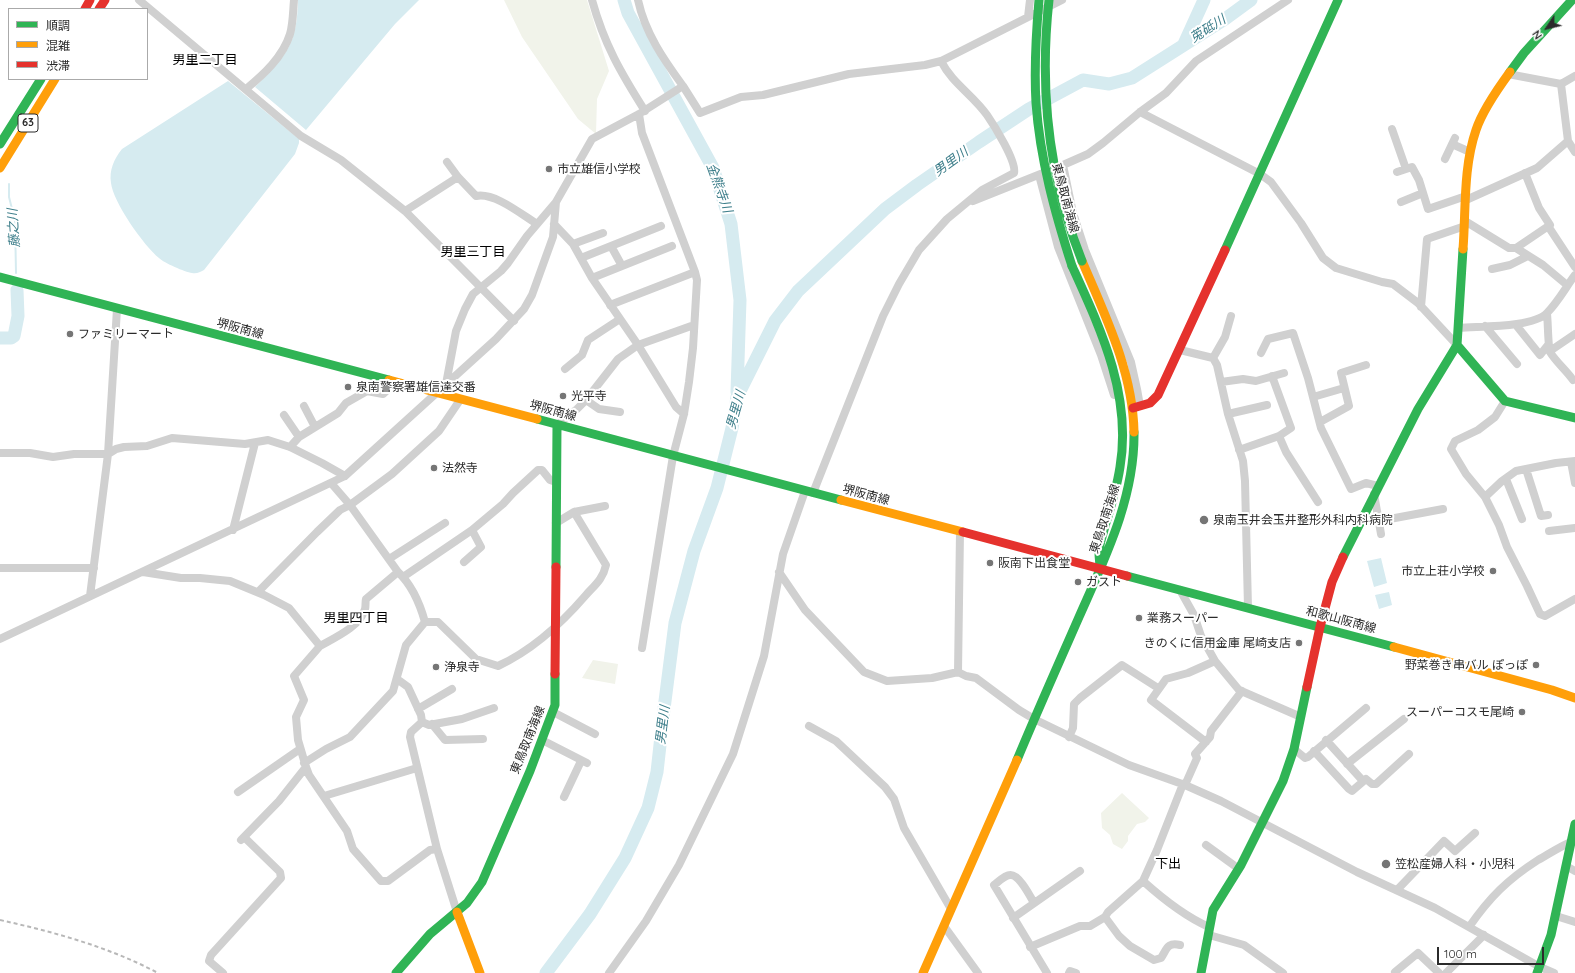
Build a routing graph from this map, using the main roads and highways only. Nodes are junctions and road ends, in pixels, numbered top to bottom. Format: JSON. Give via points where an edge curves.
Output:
{"nodes":[{"id":1,"x":1039,"y":0,"type":"edge"},
{"id":2,"x":1338,"y":0,"type":"edge"},
{"id":3,"x":1572,"y":0,"type":"edge"},
{"id":4,"x":1056,"y":1,"type":"edge"},
{"id":5,"x":40,"y":80,"type":"edge"},
{"id":6,"x":55,"y":80,"type":"edge"},
{"id":7,"x":0,"y":144,"type":"edge"},
{"id":8,"x":0,"y":168,"type":"edge"},
{"id":9,"x":0,"y":277,"type":"edge"},
{"id":10,"x":1457,"y":345,"type":"junction"},
{"id":11,"x":1136,"y":407,"type":"junction"},
{"id":12,"x":1575,"y":418,"type":"edge"},
{"id":13,"x":557,"y":425,"type":"junction"},
{"id":14,"x":1100,"y":569,"type":"junction"},
{"id":15,"x":1320,"y":626,"type":"junction"},
{"id":16,"x":1575,"y":698,"type":"edge"},
{"id":17,"x":1575,"y":824,"type":"edge"},
{"id":18,"x":457,"y":912,"type":"junction"},
{"id":19,"x":1539,"y":970,"type":"edge"},
{"id":20,"x":396,"y":973,"type":"edge"},
{"id":21,"x":480,"y":973,"type":"edge"},
{"id":22,"x":923,"y":973,"type":"edge"},
{"id":23,"x":1201,"y":973,"type":"edge"}],
"edges":[{"from":1,"to":14,"type":"main road","name":"東鳥取南海線","bridge":true,"via":[[1034,66],[1036,115],[1052,204],[1072,266],[1108,350],[1121,407],[1121,462],[1099,551]]},
{"from":2,"to":11,"type":"main road","via":[[1155,401]]},
{"from":3,"to":10,"type":"main road","via":[[1536,38],[1508,74],[1476,129],[1470,152]]},
{"from":4,"to":11,"type":"main road","name":"東鳥取南海線","bridge":true,"via":[[1044,62],[1046,114],[1055,173],[1082,261],[1117,348]]},
{"from":5,"to":7,"type":"main road","number":"63"},
{"from":6,"to":8,"type":"main road","number":"63"},
{"from":9,"to":13,"type":"main road","name":"堺阪南線"},
{"from":10,"to":12,"type":"main road","via":[[1506,401]]},
{"from":10,"to":15,"type":"main road","via":[[1418,409],[1354,534],[1332,582]]},
{"from":11,"to":14,"type":"main road","name":"東鳥取南海線","via":[[1129,485],[1108,554]]},
{"from":13,"to":14,"type":"main road","name":"堺阪南線"},
{"from":13,"to":18,"type":"main road","name":"東鳥取南海線","via":[[556,700],[542,740],[482,882]]},
{"from":14,"to":15,"type":"main road","name":"和歌山阪南線"},
{"from":14,"to":22,"type":"main road"},
{"from":15,"to":16,"type":"main road","name":"和歌山阪南線"},
{"from":15,"to":23,"type":"main road","via":[[1294,749],[1283,781],[1239,869],[1213,910]]},
{"from":17,"to":19,"type":"main road","via":[[1556,916]]},
{"from":18,"to":20,"type":"main road","name":"東鳥取南海線","via":[[430,934]]},
{"from":18,"to":21,"type":"main road"}]}
